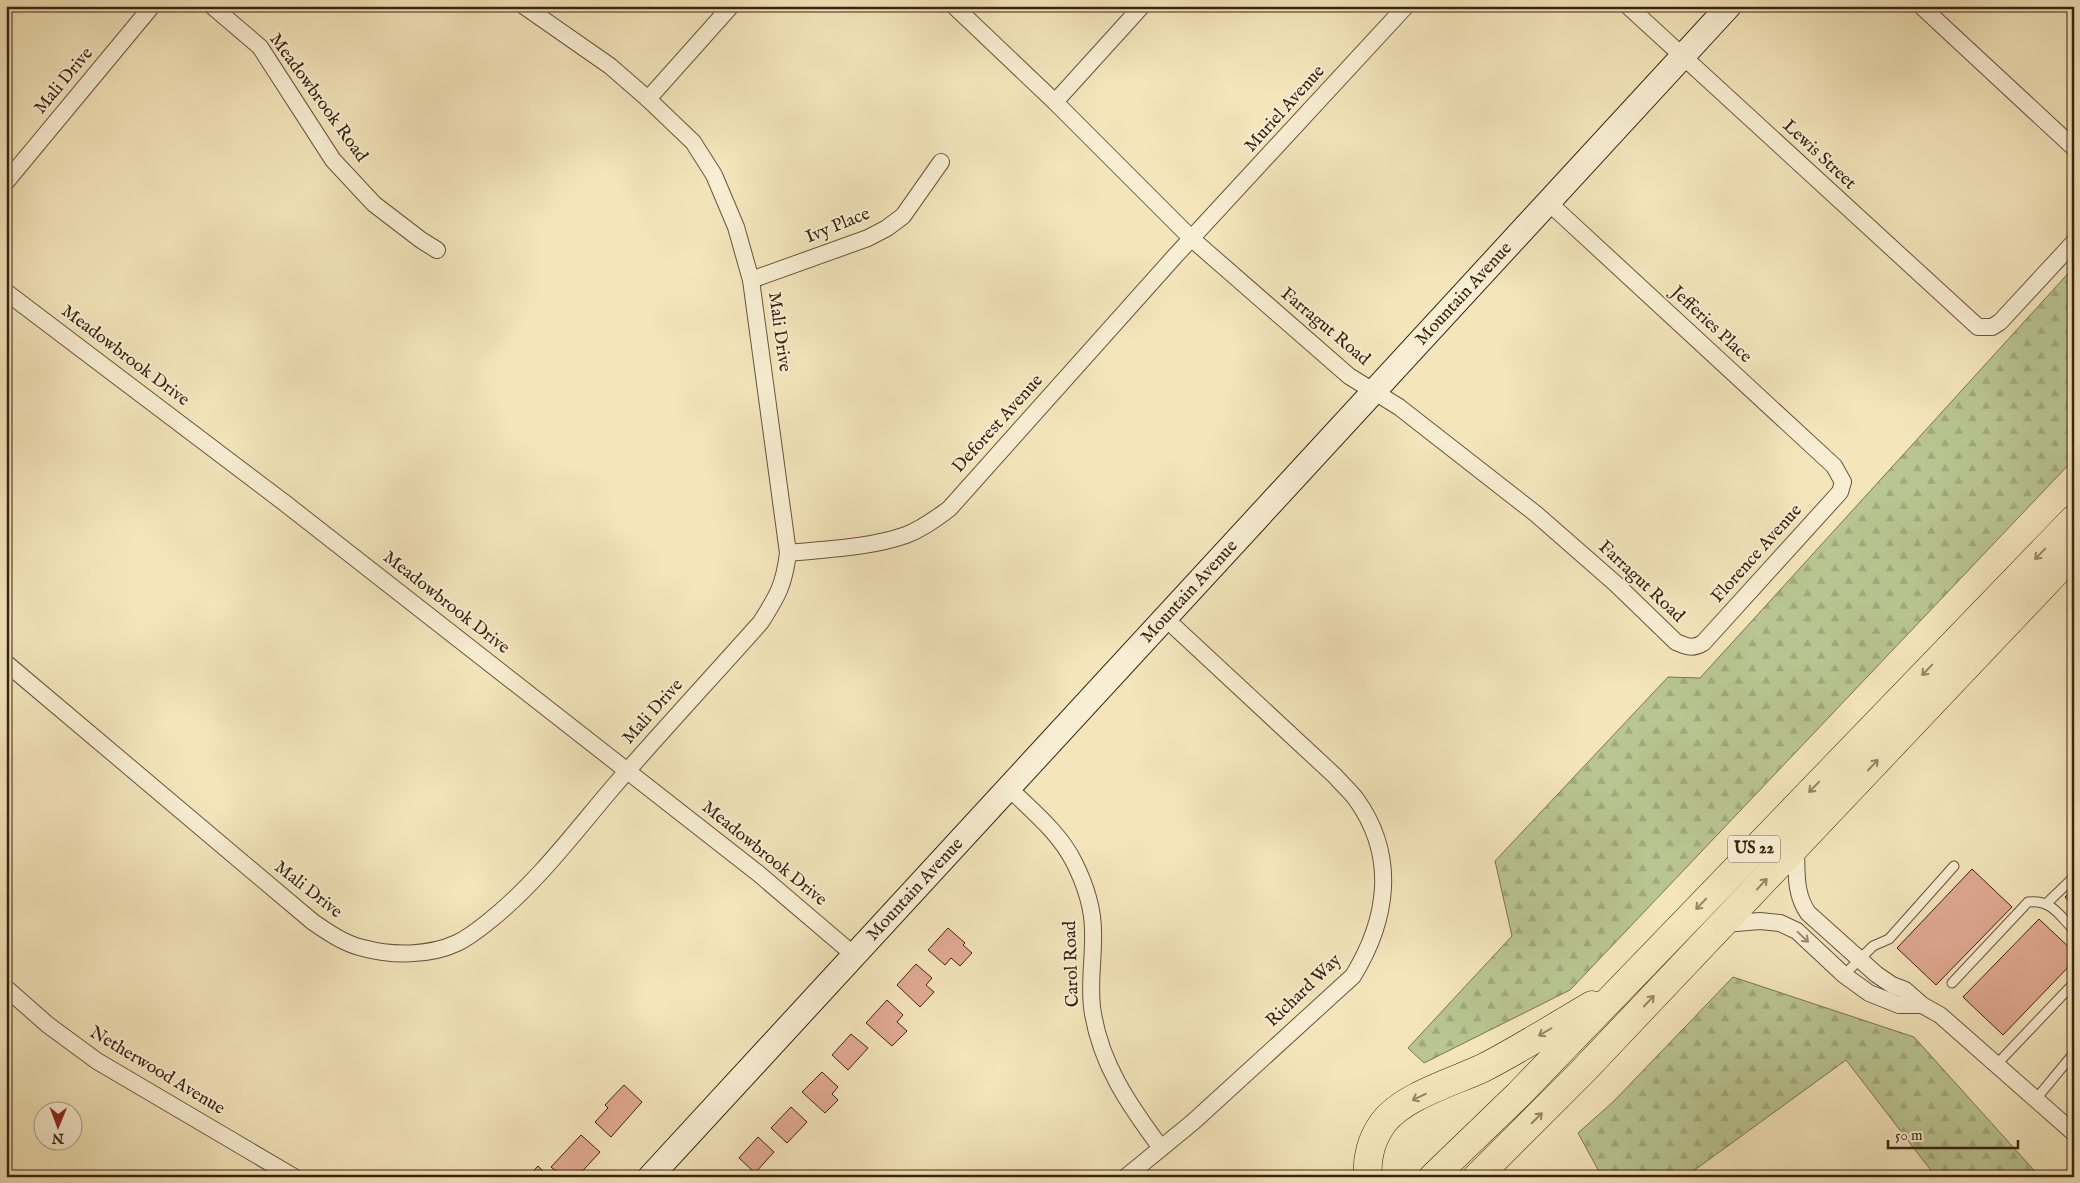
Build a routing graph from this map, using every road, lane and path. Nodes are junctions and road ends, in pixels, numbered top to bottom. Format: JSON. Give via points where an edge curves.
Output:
{"nodes":[{"id":1,"x":152,"y":6,"type":"edge"},
{"id":2,"x":212,"y":6,"type":"edge"},
{"id":3,"x":524,"y":6,"type":"edge"},
{"id":4,"x":730,"y":6,"type":"edge"},
{"id":5,"x":954,"y":6,"type":"edge"},
{"id":6,"x":1142,"y":6,"type":"edge"},
{"id":7,"x":1406,"y":6,"type":"edge"},
{"id":8,"x":1628,"y":6,"type":"edge"},
{"id":9,"x":1729,"y":6,"type":"edge"},
{"id":10,"x":1921,"y":6,"type":"edge"},
{"id":11,"x":1682,"y":57,"type":"junction"},
{"id":12,"x":648,"y":100,"type":"junction"},
{"id":13,"x":1055,"y":102,"type":"junction"},
{"id":14,"x":2074,"y":148,"type":"edge"},
{"id":15,"x":941,"y":162,"type":"dead end"},
{"id":16,"x":6,"y":182,"type":"edge"},
{"id":17,"x":1548,"y":202,"type":"junction"},
{"id":18,"x":1192,"y":239,"type":"junction"},
{"id":19,"x":2074,"y":242,"type":"edge"},
{"id":20,"x":438,"y":250,"type":"dead end"},
{"id":21,"x":752,"y":280,"type":"junction"},
{"id":22,"x":6,"y":292,"type":"edge"},
{"id":23,"x":1374,"y":391,"type":"junction"},
{"id":24,"x":1843,"y":482,"type":"joint"},
{"id":25,"x":2074,"y":518,"type":"edge"},
{"id":26,"x":788,"y":553,"type":"junction"},
{"id":27,"x":2074,"y":553,"type":"edge"},
{"id":28,"x":1165,"y":618,"type":"junction"},
{"id":29,"x":1695,"y":648,"type":"joint"},
{"id":30,"x":6,"y":663,"type":"edge"},
{"id":31,"x":628,"y":771,"type":"junction"},
{"id":32,"x":1009,"y":788,"type":"junction"},
{"id":33,"x":1796,"y":847,"type":"junction"},
{"id":34,"x":1954,"y":866,"type":"dead end"},
{"id":35,"x":2074,"y":877,"type":"edge"},
{"id":36,"x":2047,"y":903,"type":"junction"},
{"id":37,"x":1724,"y":924,"type":"junction"},
{"id":38,"x":2074,"y":930,"type":"edge"},
{"id":39,"x":854,"y":955,"type":"junction"},
{"id":40,"x":1860,"y":960,"type":"junction"},
{"id":41,"x":1844,"y":975,"type":"junction"},
{"id":42,"x":1882,"y":978,"type":"junction"},
{"id":43,"x":2074,"y":982,"type":"edge"},
{"id":44,"x":1952,"y":983,"type":"dead end"},
{"id":45,"x":6,"y":988,"type":"edge"},
{"id":46,"x":1618,"y":991,"type":"junction"},
{"id":47,"x":1872,"y":994,"type":"junction"},
{"id":48,"x":1922,"y":1005,"type":"junction"},
{"id":49,"x":2074,"y":1053,"type":"edge"},
{"id":50,"x":1996,"y":1064,"type":"junction"},
{"id":51,"x":2036,"y":1099,"type":"junction"},
{"id":52,"x":2074,"y":1133,"type":"edge"},
{"id":53,"x":1508,"y":1147,"type":"junction"},
{"id":54,"x":1161,"y":1148,"type":"junction"},
{"id":55,"x":294,"y":1177,"type":"edge"},
{"id":56,"x":650,"y":1177,"type":"edge"},
{"id":57,"x":1126,"y":1177,"type":"edge"},
{"id":58,"x":1368,"y":1177,"type":"edge"},
{"id":59,"x":1433,"y":1177,"type":"edge"},
{"id":60,"x":1477,"y":1177,"type":"edge"},
{"id":61,"x":1491,"y":1177,"type":"edge"}],
"edges":[{"from":1,"to":16,"type":"street","name":"Mali Drive"},
{"from":2,"to":20,"type":"street","name":"Meadowbrook Road","via":[[260,47],[333,160],[374,204]]},
{"from":3,"to":12,"type":"street","name":"Mali Drive","via":[[610,66]]},
{"from":4,"to":12,"type":"street"},
{"from":5,"to":13,"type":"street","name":"Farragut Road"},
{"from":6,"to":13,"type":"street"},
{"from":7,"to":18,"type":"street","name":"Muriel Avenue"},
{"from":8,"to":11,"type":"street","name":"Lewis Street"},
{"from":9,"to":11,"type":"street","name":"Mountain Avenue"},
{"from":10,"to":14,"type":"street"},
{"from":11,"to":17,"type":"street","name":"Mountain Avenue"},
{"from":11,"to":19,"type":"street","name":"Lewis Street","via":[[1978,327],[1984,329],[2000,322]]},
{"from":12,"to":21,"type":"street","name":"Mali Drive","via":[[693,142],[714,175],[736,227]]},
{"from":13,"to":18,"type":"street","name":"Farragut Road"},
{"from":15,"to":21,"type":"street","name":"Ivy Place","via":[[903,216],[887,228],[868,238]]},
{"from":17,"to":23,"type":"street","name":"Mountain Avenue"},
{"from":17,"to":24,"type":"street","name":"Jefferies Place","via":[[1834,466]]},
{"from":18,"to":23,"type":"street","name":"Farragut Road","via":[[1349,376]]},
{"from":18,"to":26,"type":"street","name":"Deforest Avenue","via":[[949,509],[907,535],[882,542]]},
{"from":21,"to":26,"type":"street","name":"Mali Drive"},
{"from":22,"to":31,"type":"street","name":"Meadowbrook Drive","via":[[286,504]]},
{"from":23,"to":28,"type":"street","name":"Mountain Avenue"},
{"from":23,"to":29,"type":"street","name":"Farragut Road","via":[[1399,406],[1536,514],[1676,642]]},
{"from":24,"to":29,"type":"street","name":"Florence Avenue","via":[[1840,492]]},
{"from":25,"to":46,"type":"highway","number":"US 22","one_way":true},
{"from":26,"to":31,"type":"street","name":"Mali Drive","via":[[785,576],[761,622]]},
{"from":33,"to":27,"type":"highway","number":"US 22","one_way":true},
{"from":28,"to":32,"type":"street","name":"Mountain Avenue"},
{"from":28,"to":54,"type":"street","name":"Richard Way","via":[[1356,799],[1380,850],[1383,880],[1382,907],[1375,933],[1353,976]]},
{"from":30,"to":31,"type":"street","name":"Mali Drive","via":[[313,922],[336,938],[363,948],[388,952],[431,951],[457,943],[477,931],[525,889]]},
{"from":31,"to":39,"type":"street","name":"Meadowbrook Drive","via":[[759,874]]},
{"from":32,"to":39,"type":"street","name":"Mountain Avenue"},
{"from":32,"to":54,"type":"street","name":"Carol Road","via":[[1059,837],[1084,885],[1093,930],[1092,1007],[1102,1049],[1118,1086]]},
{"from":37,"to":33,"type":"highway","number":"US 22","one_way":true},
{"from":33,"to":40,"type":"street","via":[[1800,902]]},
{"from":34,"to":40,"type":"lane","via":[[1889,939],[1873,946]]},
{"from":35,"to":36,"type":"lane"},
{"from":36,"to":38,"type":"lane"},
{"from":36,"to":44,"type":"lane","via":[[2028,902]]},
{"from":37,"to":41,"type":"street","one_way":true,"via":[[1760,921],[1780,924],[1796,931]]},
{"from":53,"to":37,"type":"highway","number":"US 22","one_way":true},
{"from":39,"to":56,"type":"street","name":"Mountain Avenue"},
{"from":40,"to":41,"type":"lane"},
{"from":40,"to":42,"type":"street"},
{"from":41,"to":47,"type":"street"},
{"from":42,"to":47,"type":"lane"},
{"from":42,"to":48,"type":"street","via":[[1905,990]]},
{"from":43,"to":50,"type":"lane"},
{"from":45,"to":55,"type":"street","name":"Netherwood Avenue","via":[[48,1025],[97,1061]]},
{"from":46,"to":58,"type":"highway","one_way":true,"via":[[1483,1067],[1404,1104],[1383,1122],[1372,1144],[1367,1161]]},
{"from":46,"to":59,"type":"highway","number":"US 22"},
{"from":47,"to":48,"type":"street","via":[[1898,1005]]},
{"from":48,"to":50,"type":"street","via":[[1940,1015]]},
{"from":49,"to":51,"type":"lane"},
{"from":50,"to":51,"type":"street"},
{"from":51,"to":52,"type":"street"},
{"from":53,"to":60,"type":"highway","number":"US 22"},
{"from":53,"to":61,"type":"lane"},
{"from":54,"to":57,"type":"street","name":"Richard Way"}]}
